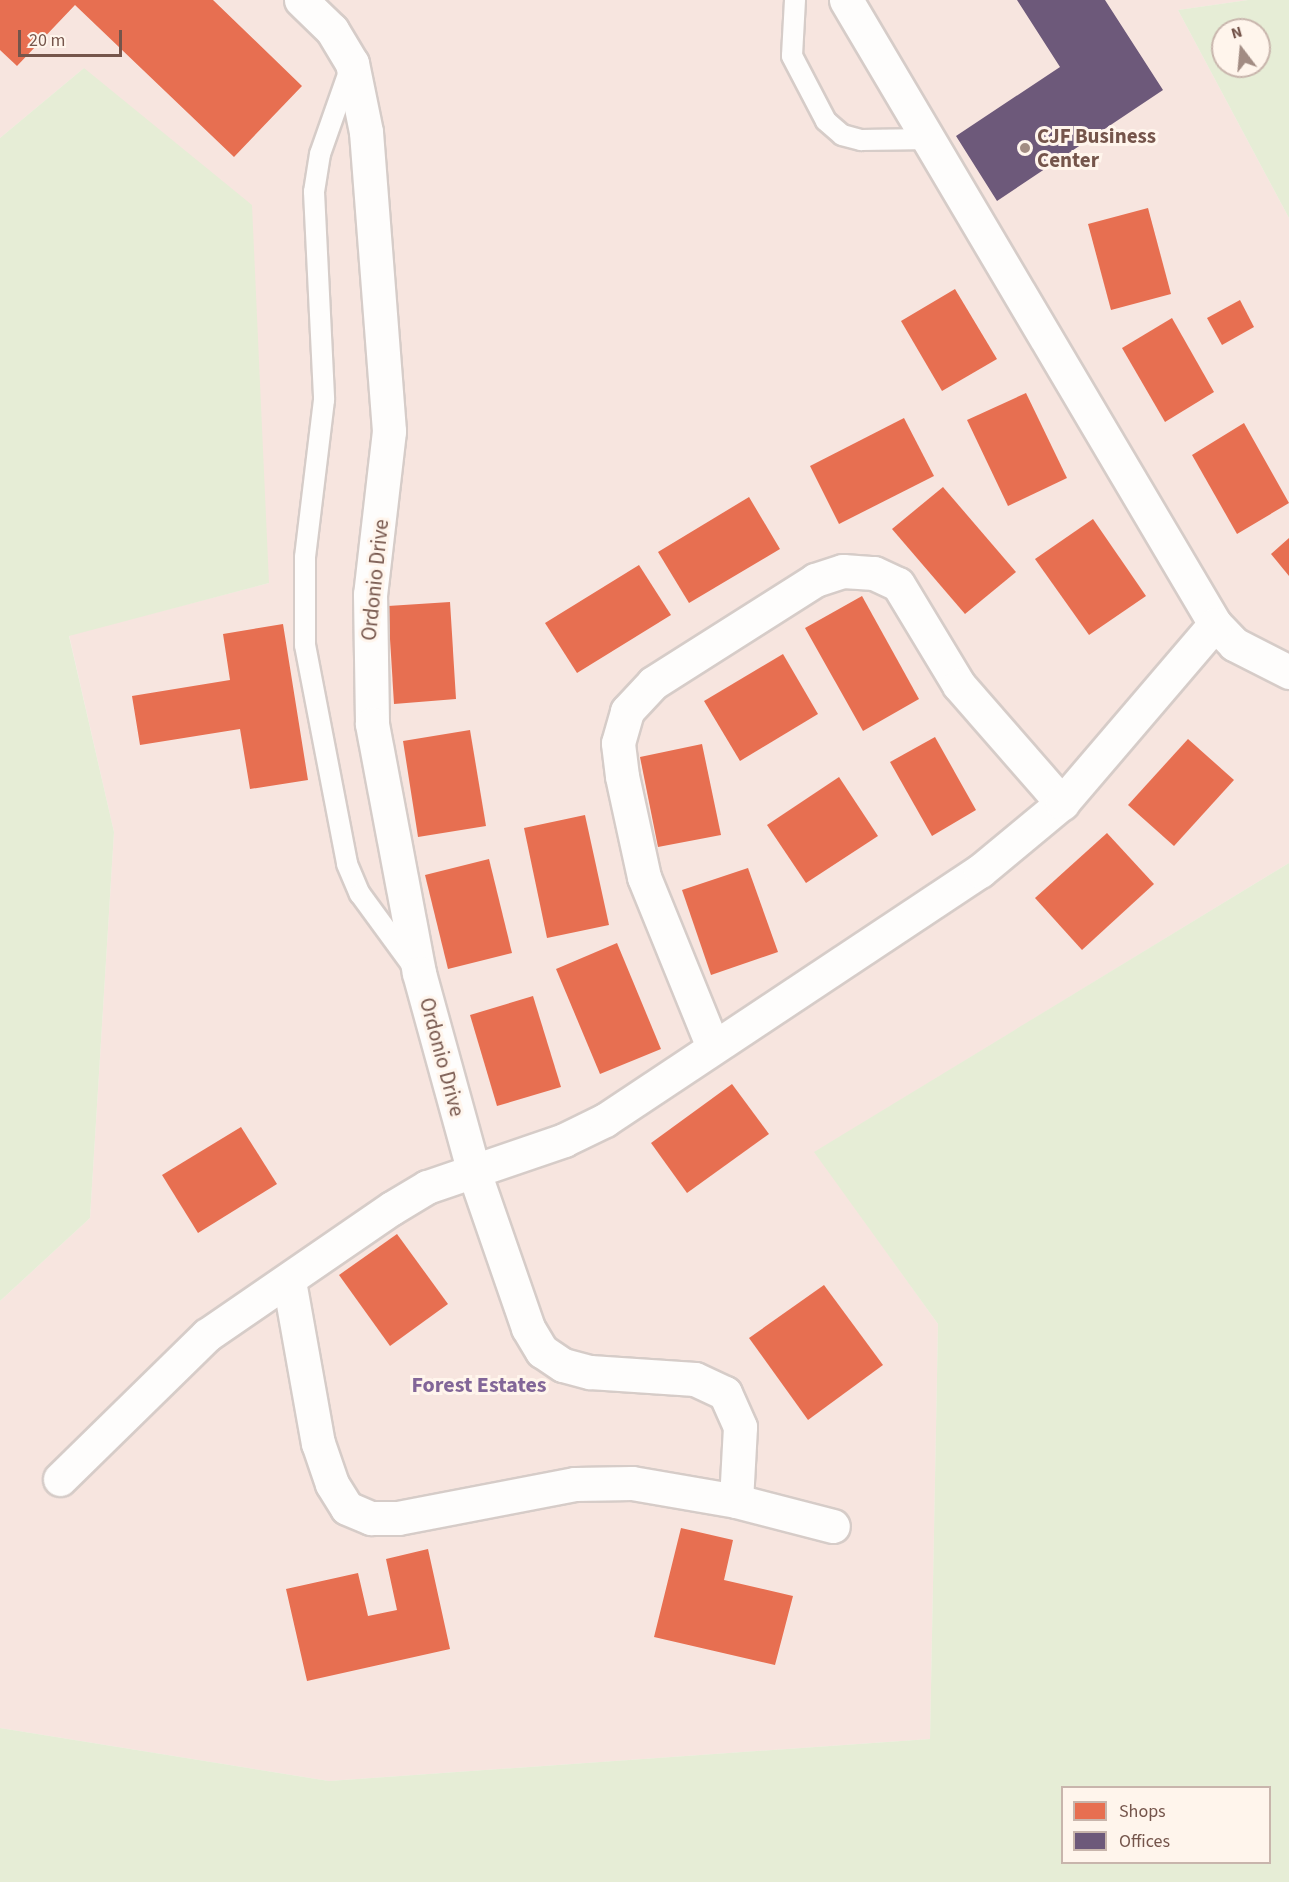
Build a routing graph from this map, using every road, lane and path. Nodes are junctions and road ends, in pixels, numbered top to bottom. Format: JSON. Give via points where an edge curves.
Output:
{"nodes":[{"id":1,"x":301,"y":0,"type":"edge"},
{"id":2,"x":795,"y":0,"type":"edge"},
{"id":3,"x":846,"y":0,"type":"edge"},
{"id":4,"x":352,"y":63,"type":"junction"},
{"id":5,"x":931,"y":139,"type":"junction"},
{"id":6,"x":1215,"y":624,"type":"junction"},
{"id":7,"x":1289,"y":672,"type":"edge"},
{"id":8,"x":1062,"y":803,"type":"junction"},
{"id":9,"x":419,"y":973,"type":"junction"},
{"id":10,"x":713,"y":1047,"type":"junction"},
{"id":11,"x":473,"y":1169,"type":"junction"},
{"id":12,"x":289,"y":1281,"type":"junction"},
{"id":13,"x":60,"y":1479,"type":"dead end"},
{"id":14,"x":736,"y":1501,"type":"junction"},
{"id":15,"x":833,"y":1526,"type":"dead end"}],
"edges":[{"from":1,"to":4,"type":"street","name":"Ordonio Drive","via":[[332,30]]},
{"from":2,"to":5,"type":"lane","via":[[792,56],[826,121],[842,135],[861,140]]},
{"from":3,"to":5,"type":"street"},
{"from":4,"to":9,"type":"street","name":"Ordonio Drive","via":[[366,132],[388,384],[386,481],[370,594],[372,724]]},
{"from":4,"to":9,"type":"lane","via":[[323,144],[314,192],[324,400],[305,557],[305,645],[347,864],[360,894]]},
{"from":5,"to":6,"type":"street"},
{"from":6,"to":7,"type":"street","via":[[1234,644]]},
{"from":6,"to":8,"type":"street"},
{"from":8,"to":10,"type":"street","via":[[908,922]]},
{"from":8,"to":10,"type":"street","via":[[959,685],[898,584],[874,573],[843,571],[815,580],[653,683],[627,711],[618,743],[622,776],[644,877]]},
{"from":9,"to":11,"type":"street","name":"Ordonio Drive"},
{"from":10,"to":11,"type":"street","via":[[605,1120],[564,1140]]},
{"from":11,"to":12,"type":"street","via":[[392,1208]]},
{"from":11,"to":14,"type":"street","name":"Ordonio Drive","via":[[528,1328],[542,1351],[563,1365],[590,1372],[695,1379],[725,1393],[740,1427]]},
{"from":12,"to":13,"type":"street","via":[[166,1370]]},
{"from":12,"to":14,"type":"street","via":[[318,1443],[347,1508],[371,1518],[398,1518],[575,1484],[632,1483]]},
{"from":14,"to":15,"type":"street"}]}
